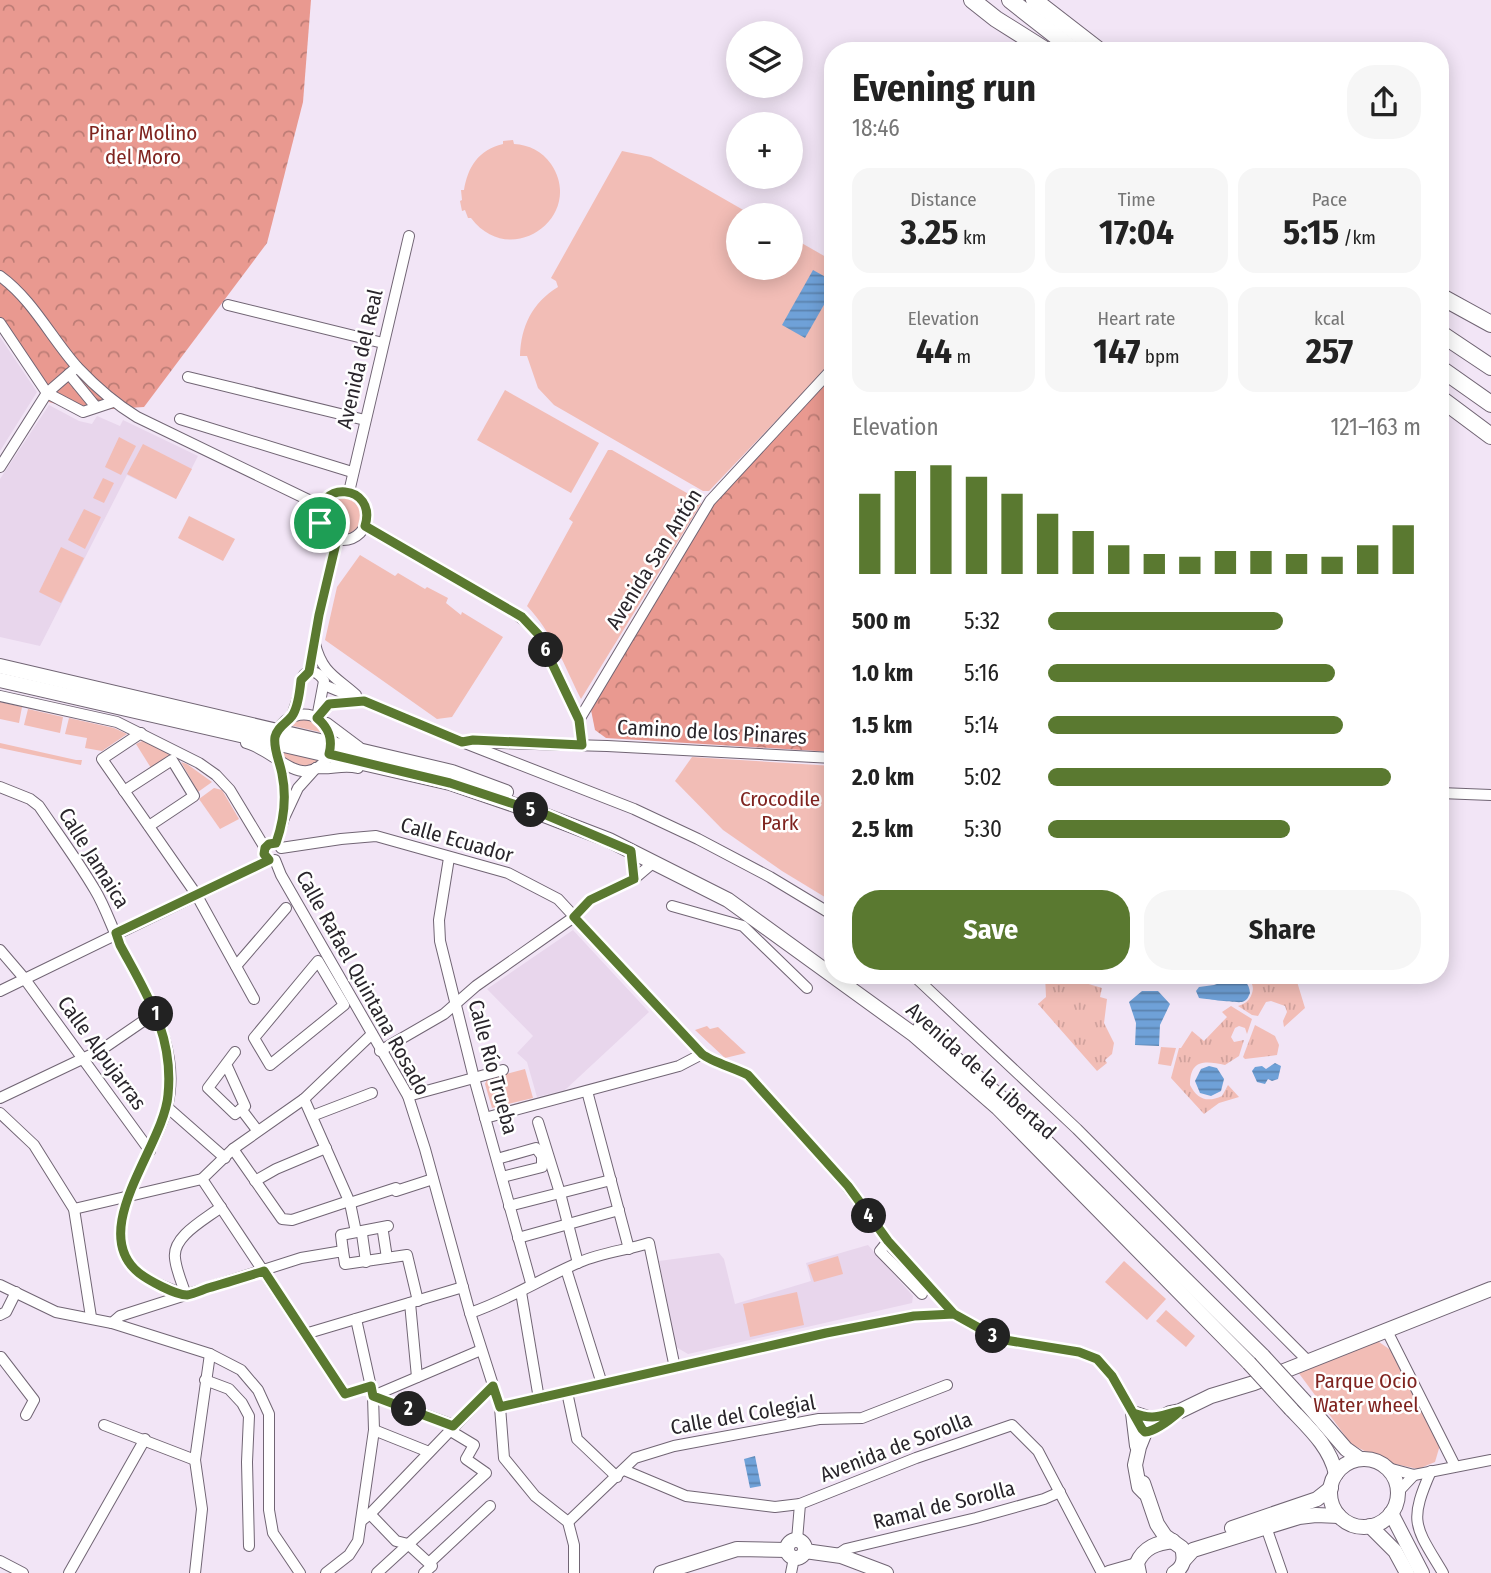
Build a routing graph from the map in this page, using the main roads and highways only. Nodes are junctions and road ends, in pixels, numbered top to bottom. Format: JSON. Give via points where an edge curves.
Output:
{"nodes":[{"id":1,"x":972,"y":0,"type":"edge"},
{"id":2,"x":1010,"y":0,"type":"edge"},
{"id":3,"x":1034,"y":0,"type":"edge"},
{"id":4,"x":996,"y":19,"type":"junction"},
{"id":5,"x":1020,"y":42,"type":"edge"},
{"id":6,"x":1032,"y":42,"type":"edge"},
{"id":7,"x":1064,"y":42,"type":"edge"},
{"id":8,"x":1088,"y":42,"type":"edge"},
{"id":9,"x":1449,"y":301,"type":"edge"},
{"id":10,"x":1491,"y":324,"type":"edge"},
{"id":11,"x":1449,"y":339,"type":"edge"},
{"id":12,"x":1491,"y":367,"type":"edge"},
{"id":13,"x":1449,"y":374,"type":"edge"},
{"id":14,"x":1491,"y":404,"type":"edge"},
{"id":15,"x":1449,"y":405,"type":"edge"},
{"id":16,"x":1491,"y":436,"type":"edge"},
{"id":17,"x":0,"y":666,"type":"edge"},
{"id":18,"x":0,"y":680,"type":"edge"},
{"id":19,"x":283,"y":727,"type":"junction"},
{"id":20,"x":330,"y":749,"type":"junction"},
{"id":21,"x":824,"y":958,"type":"edge"},
{"id":22,"x":824,"y":970,"type":"edge"},
{"id":23,"x":844,"y":984,"type":"edge"},
{"id":24,"x":859,"y":984,"type":"edge"},
{"id":25,"x":1491,"y":1289,"type":"edge"},
{"id":26,"x":1163,"y":1420,"type":"junction"},
{"id":27,"x":1145,"y":1432,"type":"junction"},
{"id":28,"x":1137,"y":1454,"type":"junction"},
{"id":29,"x":1360,"y":1459,"type":"junction"},
{"id":30,"x":1142,"y":1472,"type":"junction"},
{"id":31,"x":1333,"y":1481,"type":"junction"},
{"id":32,"x":1145,"y":1493,"type":"junction"},
{"id":33,"x":1391,"y":1513,"type":"junction"},
{"id":34,"x":1339,"y":1516,"type":"junction"},
{"id":35,"x":1157,"y":1524,"type":"junction"},
{"id":36,"x":1370,"y":1526,"type":"junction"},
{"id":37,"x":1175,"y":1543,"type":"junction"},
{"id":38,"x":1150,"y":1546,"type":"junction"},
{"id":39,"x":1184,"y":1560,"type":"junction"},
{"id":40,"x":1138,"y":1569,"type":"edge"},
{"id":41,"x":661,"y":1573,"type":"edge"},
{"id":42,"x":886,"y":1573,"type":"edge"},
{"id":43,"x":1109,"y":1573,"type":"edge"},
{"id":44,"x":1174,"y":1573,"type":"edge"},
{"id":45,"x":1407,"y":1573,"type":"edge"},
{"id":46,"x":1422,"y":1573,"type":"edge"}],
"edges":[{"from":1,"to":4,"type":"highway"},
{"from":2,"to":7,"type":"highway"},
{"from":3,"to":8,"type":"highway"},
{"from":4,"to":5,"type":"highway"},
{"from":4,"to":6,"type":"highway"},
{"from":9,"to":10,"type":"highway"},
{"from":11,"to":12,"type":"highway"},
{"from":13,"to":14,"type":"highway"},
{"from":15,"to":16,"type":"highway"},
{"from":17,"to":19,"type":"main road","via":[[252,725]]},
{"from":18,"to":19,"type":"main road","via":[[150,713]]},
{"from":19,"to":20,"type":"main road","name":"Avenida de la Libertad"},
{"from":20,"to":21,"type":"main road","name":"Avenida de la Libertad","via":[[452,772],[612,831],[732,892]]},
{"from":20,"to":22,"type":"main road","name":"Avenida de la Libertad","bridge":true,"via":[[544,814],[631,851],[728,900]]},
{"from":23,"to":31,"type":"main road","name":"Avenida de la Libertad","bridge":true,"via":[[913,1034],[999,1108],[1291,1409],[1333,1461]]},
{"from":24,"to":29,"type":"main road","name":"Avenida de la Libertad","bridge":true,"via":[[1006,1101]]},
{"from":25,"to":26,"type":"main road","via":[[1211,1396]]},
{"from":26,"to":27,"type":"main road","via":[[1153,1422]]},
{"from":26,"to":28,"type":"main road","via":[[1133,1413]]},
{"from":26,"to":30,"type":"main road","via":[[1147,1448]]},
{"from":27,"to":28,"type":"main road"},
{"from":27,"to":30,"type":"main road","via":[[1148,1439],[1140,1462]]},
{"from":28,"to":32,"type":"main road","via":[[1137,1478]]},
{"from":29,"to":31,"type":"main road","via":[[1350,1461]]},
{"from":29,"to":33,"type":"main road","via":[[1388,1468],[1396,1481],[1398,1492]]},
{"from":30,"to":32,"type":"main road"},
{"from":31,"to":34,"type":"main road","via":[[1331,1498]]},
{"from":31,"to":37,"type":"main road","via":[[1317,1499],[1191,1542]]},
{"from":32,"to":35,"type":"main road"},
{"from":33,"to":36,"type":"main road"},
{"from":33,"to":46,"type":"main road"},
{"from":34,"to":36,"type":"main road","via":[[1348,1523]]},
{"from":34,"to":39,"type":"main road","via":[[1299,1517],[1193,1550]]},
{"from":35,"to":37,"type":"main road"},
{"from":35,"to":38,"type":"main road"},
{"from":36,"to":45,"type":"main road","via":[[1395,1551]]},
{"from":37,"to":38,"type":"main road"},
{"from":37,"to":39,"type":"main road","via":[[1182,1548]]},
{"from":38,"to":40,"type":"main road","via":[[1140,1555]]},
{"from":39,"to":44,"type":"main road"},
{"from":40,"to":43,"type":"main road"},
{"from":41,"to":42,"type":"main road","via":[[737,1549],[837,1555]]}]}
